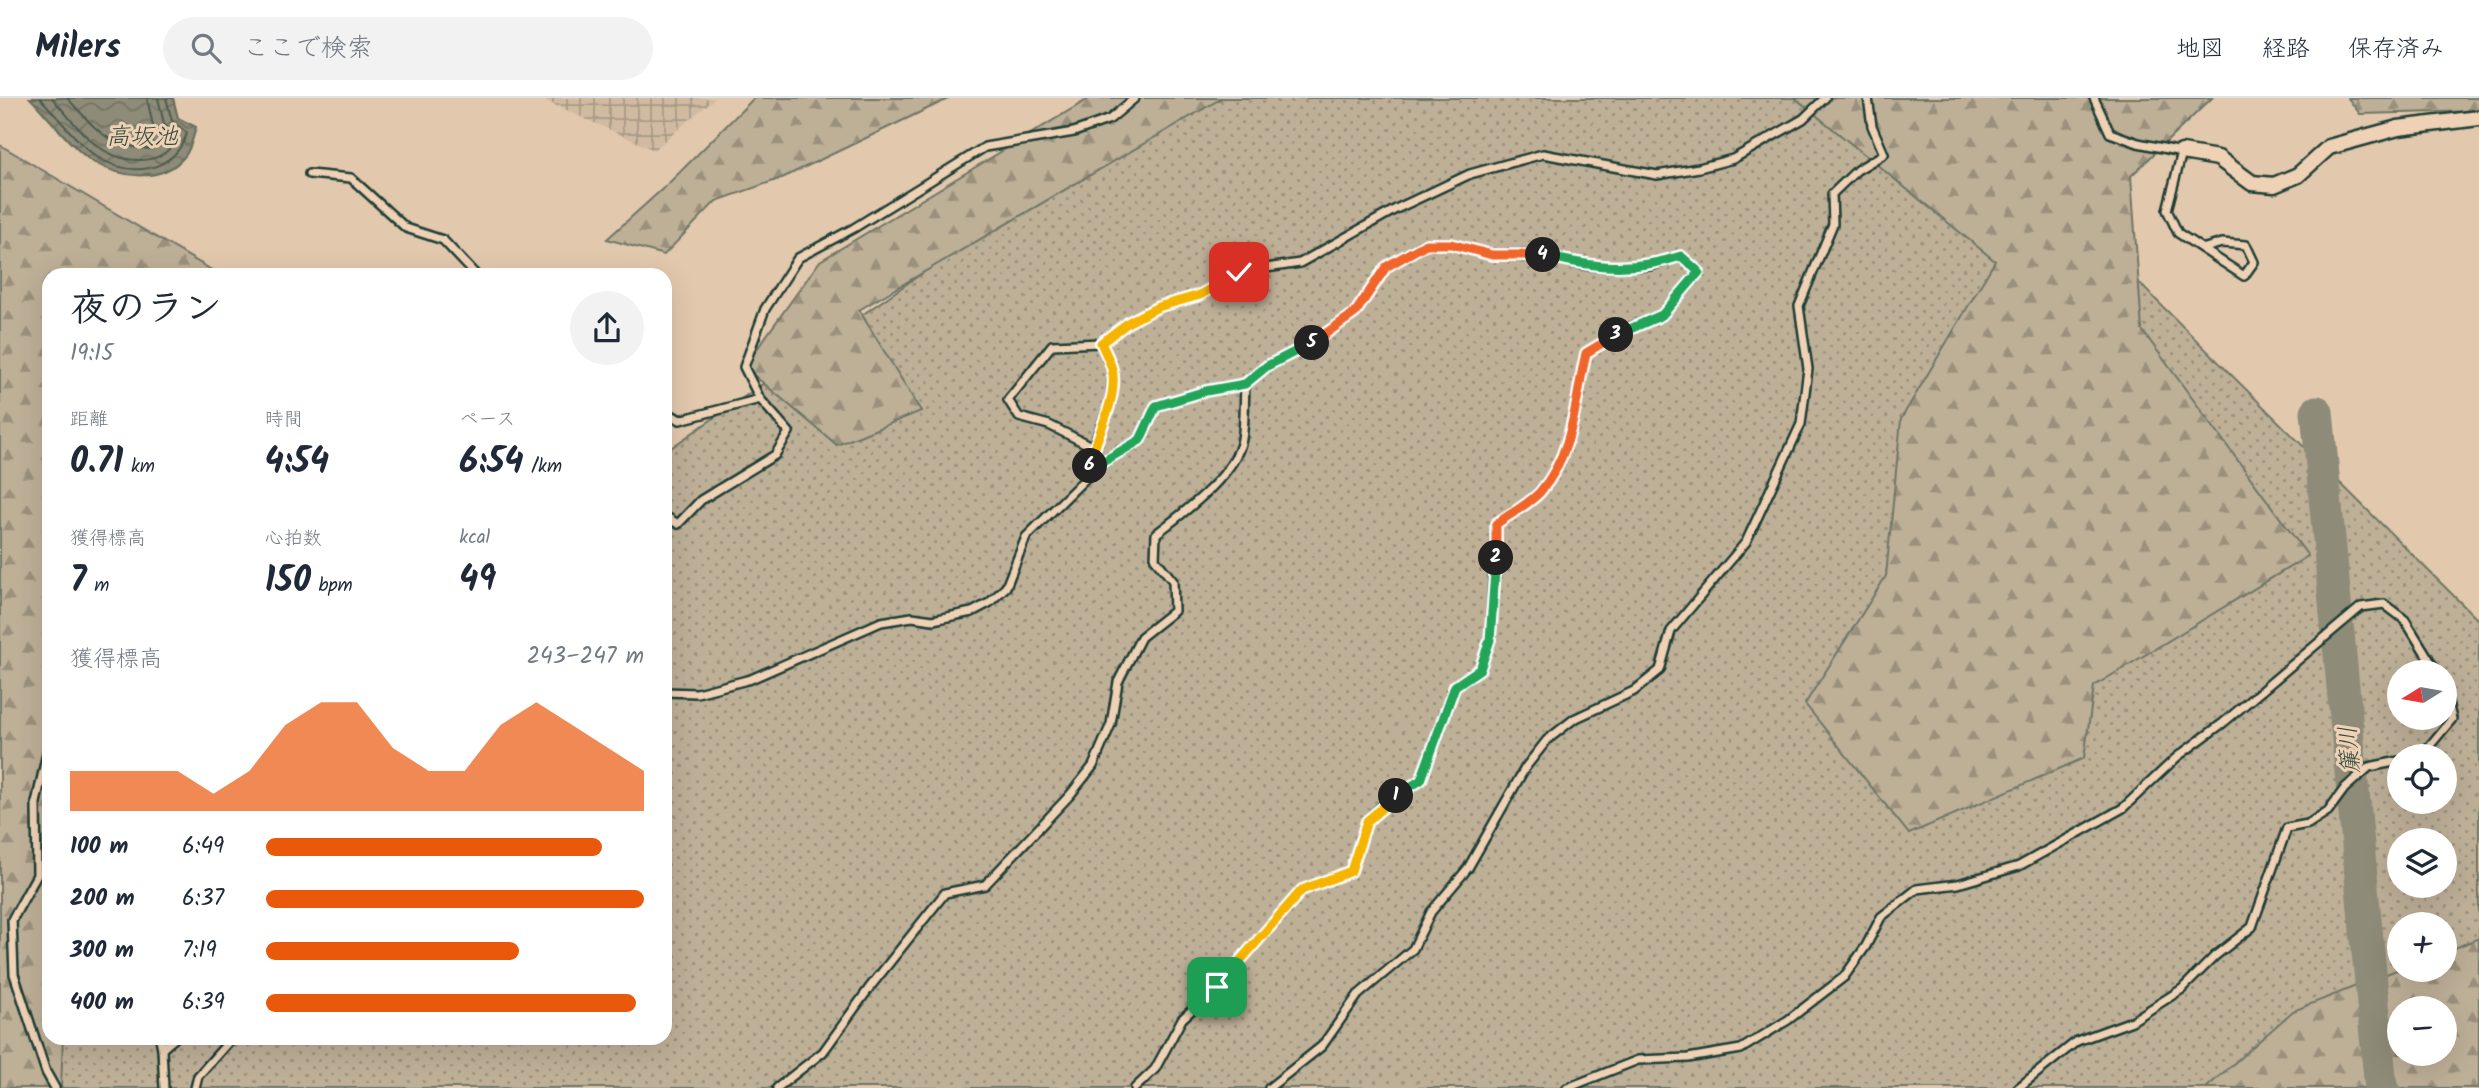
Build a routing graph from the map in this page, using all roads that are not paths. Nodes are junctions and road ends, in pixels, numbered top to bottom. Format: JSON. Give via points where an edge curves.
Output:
{"nodes":[{"id":1,"x":1135,"y":98,"type":"edge"},
{"id":2,"x":1825,"y":98,"type":"edge"},
{"id":3,"x":1868,"y":98,"type":"edge"},
{"id":4,"x":2094,"y":98,"type":"edge"},
{"id":5,"x":2479,"y":118,"type":"edge"},
{"id":6,"x":2182,"y":152,"type":"junction"},
{"id":7,"x":309,"y":174,"type":"dead end"},
{"id":8,"x":2205,"y":248,"type":"junction"},
{"id":9,"x":469,"y":268,"type":"edge"},
{"id":10,"x":1101,"y":343,"type":"junction"},
{"id":11,"x":1245,"y":384,"type":"junction"},
{"id":12,"x":760,"y":398,"type":"junction"},
{"id":13,"x":672,"y":415,"type":"edge"},
{"id":14,"x":1093,"y":447,"type":"junction"},
{"id":15,"x":1089,"y":470,"type":"junction"},
{"id":16,"x":672,"y":520,"type":"edge"},
{"id":17,"x":2430,"y":660,"type":"edge"},
{"id":18,"x":672,"y":692,"type":"edge"},
{"id":19,"x":2443,"y":730,"type":"edge"},
{"id":20,"x":2431,"y":744,"type":"edge"},
{"id":21,"x":2387,"y":763,"type":"edge"},
{"id":22,"x":42,"y":776,"type":"edge"},
{"id":23,"x":161,"y":1045,"type":"edge"},
{"id":24,"x":167,"y":1045,"type":"edge"},
{"id":25,"x":226,"y":1045,"type":"edge"},
{"id":26,"x":162,"y":1049,"type":"junction"},
{"id":27,"x":55,"y":1088,"type":"edge"},
{"id":28,"x":164,"y":1088,"type":"edge"},
{"id":29,"x":195,"y":1088,"type":"edge"},
{"id":30,"x":777,"y":1088,"type":"edge"},
{"id":31,"x":1136,"y":1088,"type":"edge"},
{"id":32,"x":1269,"y":1088,"type":"edge"},
{"id":33,"x":1567,"y":1088,"type":"edge"},
{"id":34,"x":2018,"y":1088,"type":"edge"}],
"edges":[{"from":1,"to":12,"type":"lane","via":[[1110,119],[1074,132],[985,147],[798,258],[765,309],[744,367]]},
{"from":2,"to":10,"type":"lane","via":[[1803,119],[1733,159],[1699,168],[1657,175],[1543,154],[1470,174],[1300,263],[1239,272],[1200,295],[1158,307]]},
{"from":3,"to":32,"type":"lane","via":[[1872,126],[1884,154],[1857,170],[1832,194],[1832,224],[1799,306],[1808,369],[1801,424],[1746,542],[1671,631],[1660,670],[1634,691],[1574,719],[1547,740],[1525,768],[1468,868],[1431,912],[1412,949],[1358,995],[1322,1046]]},
{"from":4,"to":6,"type":"lane","via":[[2110,132]]},
{"from":5,"to":6,"type":"street","via":[[2398,128],[2329,147],[2298,175],[2274,185],[2252,183],[2218,158]]},
{"from":6,"to":8,"type":"lane","via":[[2166,210],[2178,233]]},
{"from":7,"to":9,"type":"lane","via":[[351,178],[406,228],[443,240]]},
{"from":8,"to":8,"type":"lane","via":[[2244,276],[2254,262],[2246,245],[2222,243]]},
{"from":10,"to":14,"type":"lane","via":[[1113,372],[1111,401]]},
{"from":10,"to":14,"type":"lane","via":[[1052,345],[1007,400],[1019,417],[1049,425]]},
{"from":11,"to":15,"type":"lane","via":[[1156,406],[1140,440]]},
{"from":11,"to":30,"type":"lane","via":[[1242,441],[1226,470],[1193,506],[1156,534],[1155,559],[1173,581],[1174,611],[1141,636],[1118,682],[1111,724],[1093,766],[985,885],[945,893],[823,1052]]},
{"from":11,"to":31,"type":"lane","via":[[1355,313],[1386,267],[1426,244],[1451,244],[1492,255],[1539,254],[1611,267],[1650,266],[1681,256],[1699,272],[1662,315],[1623,330],[1586,353],[1573,430],[1557,468],[1539,494],[1496,524],[1490,640],[1480,669],[1455,686],[1421,780],[1386,802],[1367,821],[1351,871],[1302,890],[1217,987],[1182,1018],[1155,1069]]},
{"from":12,"to":13,"type":"lane","via":[[680,420]]},
{"from":12,"to":16,"type":"lane","via":[[789,432],[775,455],[701,500],[678,524]]},
{"from":14,"to":15,"type":"lane"},
{"from":15,"to":18,"type":"lane","via":[[1066,501],[1026,537],[1006,587],[989,603],[933,620],[912,617],[881,622],[751,679],[697,693]]},
{"from":17,"to":33,"type":"lane","via":[[2405,620],[2385,604],[2361,607],[2177,757],[2123,808],[2020,866],[1958,884],[1917,888],[1881,917],[1844,977],[1741,1049],[1638,1060]]},
{"from":19,"to":20,"type":"lane"},
{"from":21,"to":34,"type":"lane","via":[[2369,767],[2328,811],[2308,824],[2287,828],[2252,927],[2182,989],[2132,1021],[2077,1041]]},
{"from":22,"to":27,"type":"lane","via":[[36,803],[37,875],[12,920],[14,974]]},
{"from":23,"to":26,"type":"lane"},
{"from":24,"to":26,"type":"lane"},
{"from":25,"to":29,"type":"lane","via":[[198,1076]]},
{"from":26,"to":28,"type":"lane"}]}
